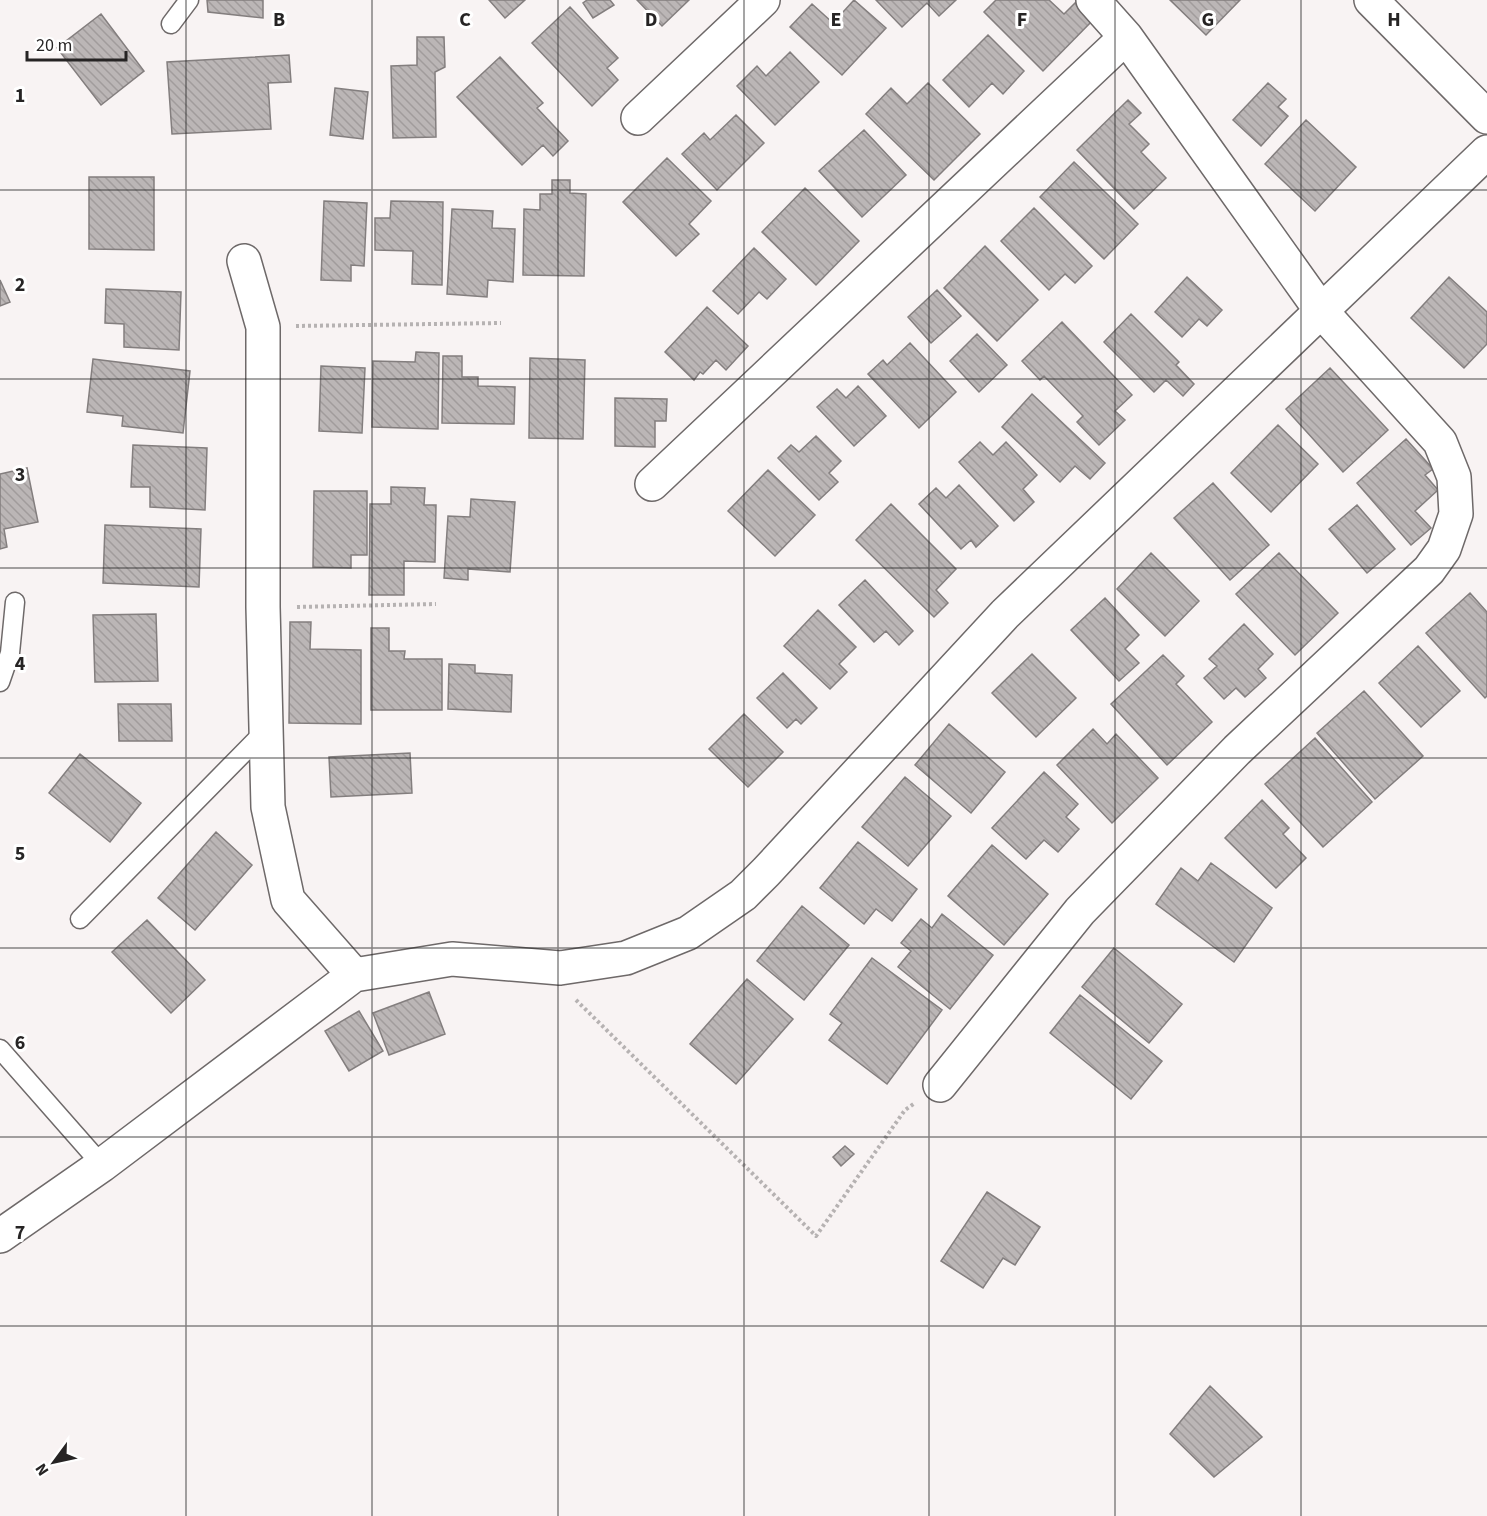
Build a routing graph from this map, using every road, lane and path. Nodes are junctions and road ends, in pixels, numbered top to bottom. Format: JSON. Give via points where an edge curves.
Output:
{"nodes":[{"id":1,"x":189,"y":0,"type":"edge"},
{"id":2,"x":763,"y":0,"type":"edge"},
{"id":3,"x":1093,"y":0,"type":"edge"},
{"id":4,"x":1371,"y":0,"type":"edge"},
{"id":5,"x":171,"y":24,"type":"dead end"},
{"id":6,"x":1126,"y":37,"type":"junction"},
{"id":7,"x":1487,"y":117,"type":"edge"},
{"id":8,"x":638,"y":118,"type":"dead end"},
{"id":9,"x":1487,"y":152,"type":"edge"},
{"id":10,"x":244,"y":261,"type":"dead end"},
{"id":11,"x":1322,"y":312,"type":"junction"},
{"id":12,"x":501,"y":323,"type":"dead end"},
{"id":13,"x":262,"y":327,"type":"junction"},
{"id":14,"x":652,"y":484,"type":"dead end"},
{"id":15,"x":15,"y":602,"type":"dead end"},
{"id":16,"x":436,"y":604,"type":"dead end"},
{"id":17,"x":263,"y":607,"type":"junction"},
{"id":18,"x":0,"y":682,"type":"edge"},
{"id":19,"x":266,"y":730,"type":"junction"},
{"id":20,"x":80,"y":919,"type":"dead end"},
{"id":21,"x":560,"y":968,"type":"junction"},
{"id":22,"x":354,"y":975,"type":"junction"},
{"id":23,"x":0,"y":1049,"type":"edge"},
{"id":24,"x":940,"y":1085,"type":"joint"},
{"id":25,"x":102,"y":1165,"type":"junction"},
{"id":26,"x":0,"y":1236,"type":"edge"}],
"edges":[{"from":1,"to":5,"type":"lane"},
{"from":2,"to":8,"type":"street"},
{"from":3,"to":6,"type":"street"},
{"from":4,"to":7,"type":"street"},
{"from":6,"to":11,"type":"street"},
{"from":6,"to":14,"type":"street"},
{"from":9,"to":11,"type":"street"},
{"from":10,"to":13,"type":"street"},
{"from":11,"to":21,"type":"street","via":[[1005,614],[743,895],[688,933],[658,947],[626,958]]},
{"from":11,"to":24,"type":"street","via":[[1432,432],[1446,454],[1457,502],[1444,549],[1429,570],[1237,750],[1080,911]]},
{"from":12,"to":13,"type":"path"},
{"from":13,"to":17,"type":"street"},
{"from":15,"to":18,"type":"lane","via":[[10,652]]},
{"from":16,"to":17,"type":"path"},
{"from":17,"to":19,"type":"street"},
{"from":19,"to":20,"type":"lane"},
{"from":19,"to":22,"type":"street","via":[[268,807],[288,900]]},
{"from":21,"to":22,"type":"street","via":[[452,959]]},
{"from":21,"to":24,"type":"path","via":[[566,990],[816,1236],[904,1110]]},
{"from":22,"to":25,"type":"street"},
{"from":23,"to":25,"type":"lane"},
{"from":25,"to":26,"type":"street"}]}
